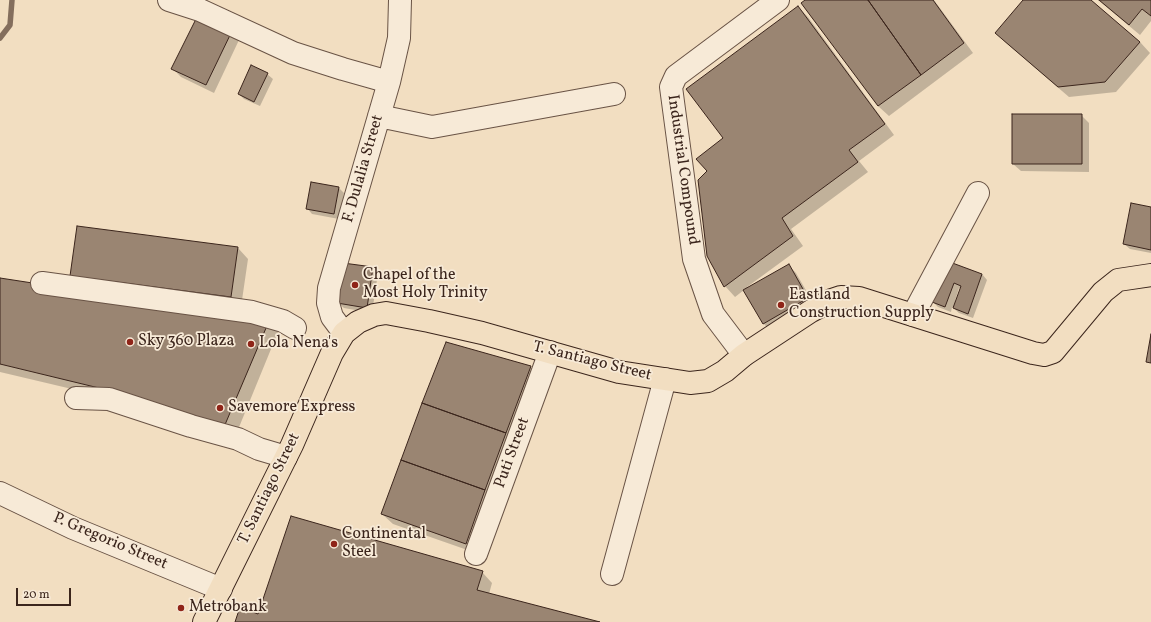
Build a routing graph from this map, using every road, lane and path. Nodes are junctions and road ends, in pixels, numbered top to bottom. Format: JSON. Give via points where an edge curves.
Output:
{"nodes":[{"id":1,"x":169,"y":0,"type":"edge"},
{"id":2,"x":400,"y":0,"type":"edge"},
{"id":3,"x":778,"y":0,"type":"edge"},
{"id":4,"x":389,"y":82,"type":"junction"},
{"id":5,"x":614,"y":94,"type":"dead end"},
{"id":6,"x":379,"y":116,"type":"junction"},
{"id":7,"x":978,"y":193,"type":"dead end"},
{"id":8,"x":1151,"y":275,"type":"edge"},
{"id":9,"x":42,"y":283,"type":"dead end"},
{"id":10,"x":913,"y":315,"type":"junction"},
{"id":11,"x":296,"y":328,"type":"dead end"},
{"id":12,"x":344,"y":333,"type":"junction"},
{"id":13,"x":550,"y":352,"type":"junction"},
{"id":14,"x":744,"y":355,"type":"junction"},
{"id":15,"x":665,"y":379,"type":"junction"},
{"id":16,"x":76,"y":398,"type":"dead end"},
{"id":17,"x":286,"y":457,"type":"junction"},
{"id":18,"x":0,"y":493,"type":"edge"},
{"id":19,"x":476,"y":554,"type":"dead end"},
{"id":20,"x":612,"y":574,"type":"dead end"},
{"id":21,"x":221,"y":589,"type":"junction"},
{"id":22,"x":204,"y":622,"type":"edge"}],
"edges":[{"from":1,"to":4,"type":"street","via":[[200,10],[293,53]]},
{"from":2,"to":4,"type":"street","name":"F. Dulalia Street","via":[[399,38]]},
{"from":3,"to":14,"type":"street","name":"Industrial Compound","via":[[676,76],[671,87],[694,259],[712,314]]},
{"from":4,"to":6,"type":"street","name":"F. Dulalia Street"},
{"from":5,"to":6,"type":"street","via":[[432,127]]},
{"from":6,"to":12,"type":"street","name":"F. Dulalia Street","via":[[329,288],[328,303],[332,316]]},
{"from":7,"to":10,"type":"street"},
{"from":8,"to":10,"type":"main road","name":"T. Santiago Street","via":[[1118,280],[1103,292],[1053,352],[1044,355]]},
{"from":9,"to":11,"type":"street","via":[[252,312]]},
{"from":10,"to":14,"type":"main road","name":"T. Santiago Street","via":[[859,298],[841,297],[811,311]]},
{"from":12,"to":13,"type":"main road","name":"T. Santiago Street","via":[[358,322],[386,313],[482,333]]},
{"from":12,"to":17,"type":"main road","name":"T. Santiago Street","via":[[332,353]]},
{"from":13,"to":15,"type":"main road","name":"T. Santiago Street","via":[[619,372]]},
{"from":13,"to":19,"type":"street","name":"Puti Street"},
{"from":14,"to":15,"type":"main road","name":"T. Santiago Street","via":[[708,381],[690,383]]},
{"from":15,"to":20,"type":"street"},
{"from":16,"to":17,"type":"street","via":[[109,400],[238,438],[259,450]]},
{"from":17,"to":21,"type":"main road","name":"T. Santiago Street"},
{"from":18,"to":21,"type":"street","name":"P. Gregorio Street","via":[[73,528]]},
{"from":21,"to":22,"type":"main road","name":"T. Santiago Street"}]}
